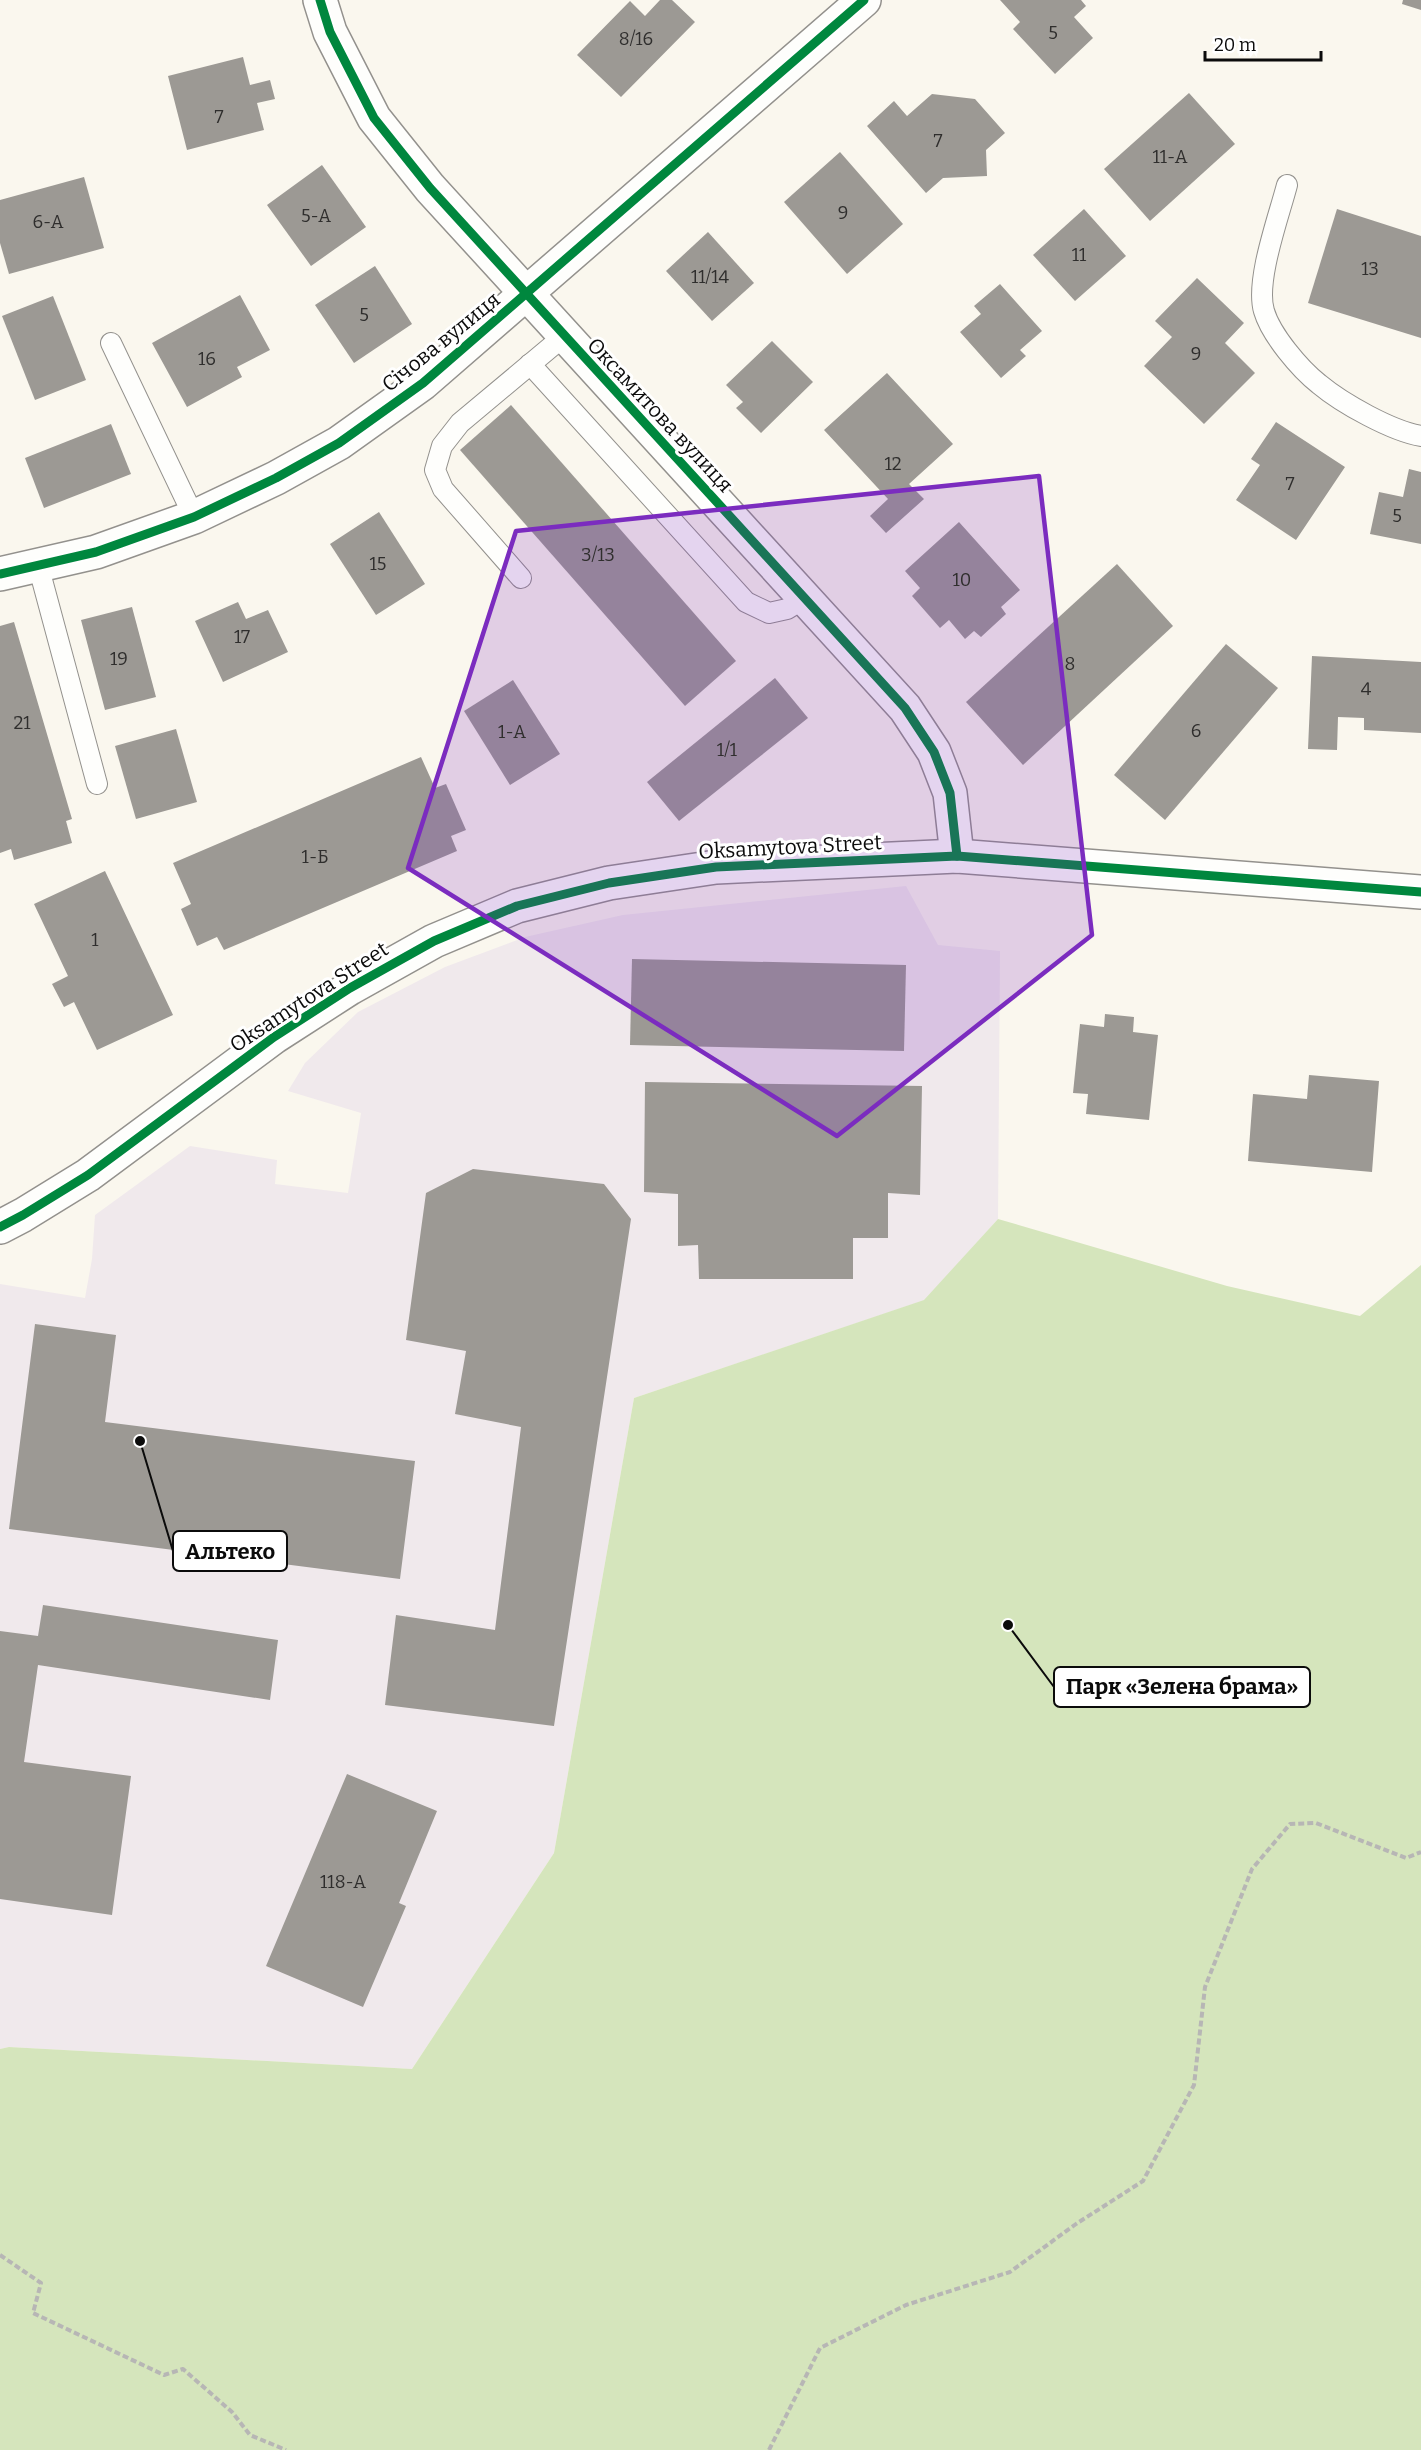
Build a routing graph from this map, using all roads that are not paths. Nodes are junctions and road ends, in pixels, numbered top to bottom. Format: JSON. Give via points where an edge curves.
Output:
{"nodes":[{"id":1,"x":320,"y":0,"type":"edge"},
{"id":2,"x":864,"y":0,"type":"edge"},
{"id":3,"x":1287,"y":185,"type":"dead end"},
{"id":4,"x":526,"y":295,"type":"junction"},
{"id":5,"x":564,"y":336,"type":"junction"},
{"id":6,"x":111,"y":343,"type":"dead end"},
{"id":7,"x":530,"y":364,"type":"junction"},
{"id":8,"x":1421,"y":436,"type":"edge"},
{"id":9,"x":194,"y":517,"type":"junction"},
{"id":10,"x":38,"y":566,"type":"junction"},
{"id":11,"x":0,"y":574,"type":"edge"},
{"id":12,"x":521,"y":578,"type":"dead end"},
{"id":13,"x":805,"y":598,"type":"junction"},
{"id":14,"x":97,"y":784,"type":"dead end"},
{"id":15,"x":957,"y":856,"type":"junction"},
{"id":16,"x":1421,"y":892,"type":"edge"},
{"id":17,"x":0,"y":1227,"type":"edge"}],
"edges":[{"from":1,"to":4,"type":"street","name":"Оксамитова вулиця","via":[[330,32],[374,118],[430,188]]},
{"from":2,"to":4,"type":"street","name":"Січова вулиця"},
{"from":3,"to":8,"type":"lane","via":[[1262,280],[1264,311],[1282,345],[1319,384],[1375,419]]},
{"from":4,"to":5,"type":"street","name":"Оксамитова вулиця"},
{"from":4,"to":9,"type":"street","name":"Січова вулиця","via":[[423,383],[339,443]]},
{"from":5,"to":7,"type":"lane"},
{"from":5,"to":13,"type":"street","name":"Оксамитова вулиця"},
{"from":6,"to":9,"type":"lane"},
{"from":7,"to":12,"type":"lane","via":[[460,423],[442,446],[435,470],[443,489]]},
{"from":7,"to":13,"type":"lane","via":[[746,602],[769,613],[787,609]]},
{"from":9,"to":10,"type":"street","name":"Січова вулиця","via":[[96,552]]},
{"from":10,"to":11,"type":"street","name":"Січова вулиця"},
{"from":10,"to":14,"type":"lane"},
{"from":13,"to":15,"type":"street","name":"Оксамитова вулиця","via":[[905,708],[934,752],[950,793]]},
{"from":15,"to":16,"type":"street","name":"Oksamytova Street"},
{"from":15,"to":17,"type":"street","name":"Oksamytova Street","via":[[716,867],[609,883],[516,906],[434,941],[350,988],[274,1037],[88,1175]]}]}
